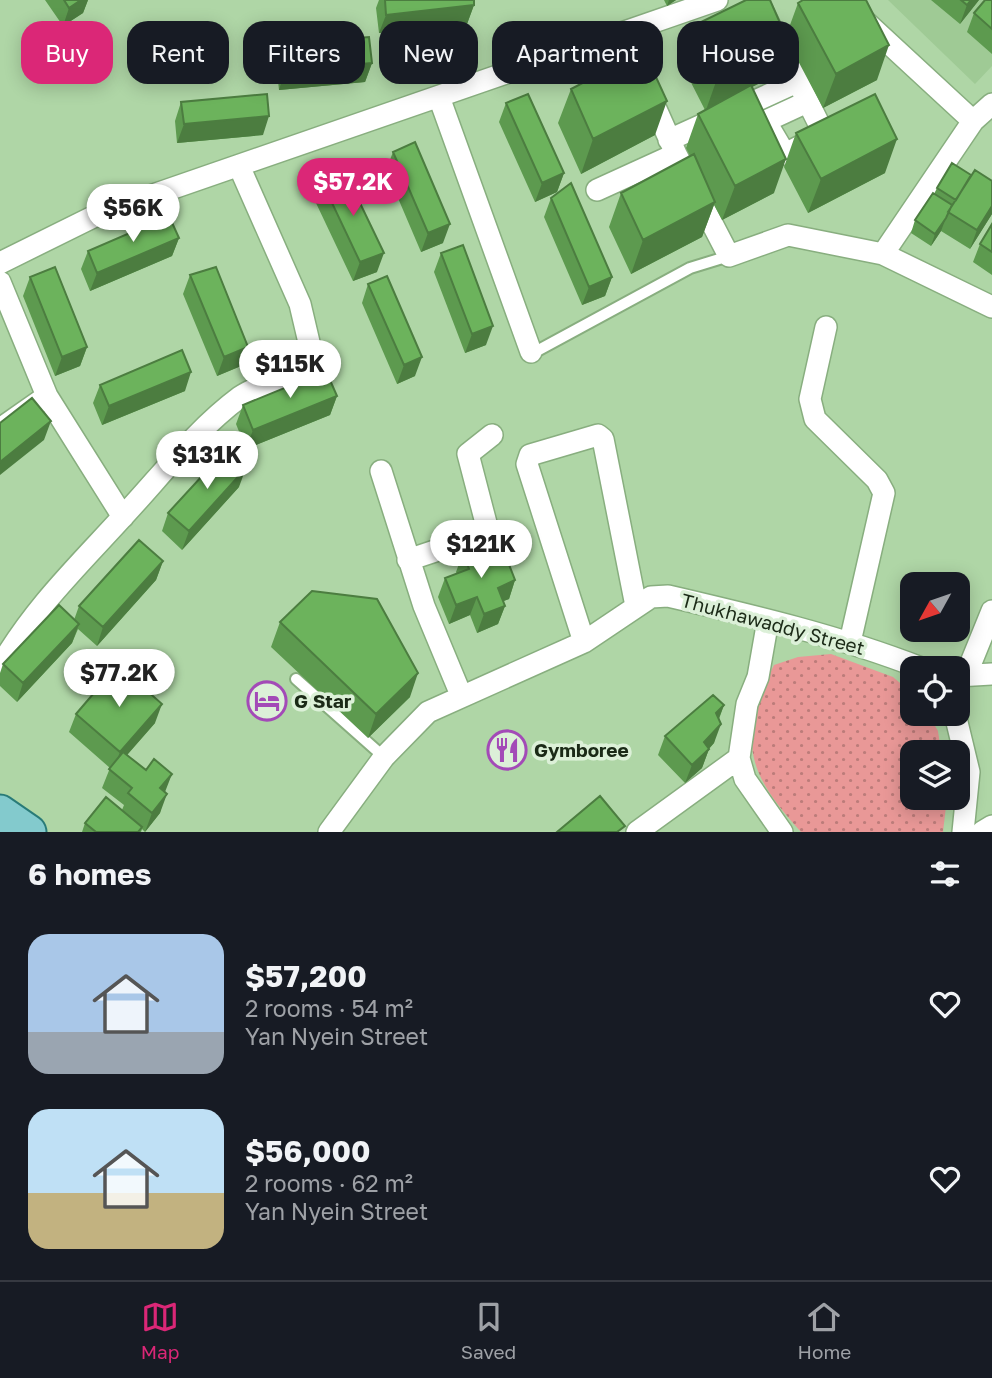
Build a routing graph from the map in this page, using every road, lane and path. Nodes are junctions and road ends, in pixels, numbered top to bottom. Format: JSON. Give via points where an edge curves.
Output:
{"nodes":[{"id":1,"x":717,"y":0,"type":"edge"},
{"id":2,"x":757,"y":0,"type":"edge"},
{"id":3,"x":842,"y":0,"type":"edge"},
{"id":4,"x":661,"y":21,"type":"edge"},
{"id":5,"x":767,"y":21,"type":"edge"},
{"id":6,"x":492,"y":79,"type":"edge"},
{"id":7,"x":645,"y":84,"type":"edge"},
{"id":8,"x":792,"y":84,"type":"edge"},
{"id":9,"x":798,"y":84,"type":"edge"},
{"id":10,"x":439,"y":97,"type":"junction"},
{"id":11,"x":755,"y":100,"type":"junction"},
{"id":12,"x":807,"y":102,"type":"junction"},
{"id":13,"x":992,"y":104,"type":"edge"},
{"id":14,"x":766,"y":121,"type":"junction"},
{"id":15,"x":972,"y":121,"type":"junction"},
{"id":16,"x":673,"y":147,"type":"junction"},
{"id":17,"x":239,"y":166,"type":"junction"},
{"id":18,"x":597,"y":190,"type":"dead end"},
{"id":19,"x":883,"y":254,"type":"junction"},
{"id":20,"x":729,"y":256,"type":"junction"},
{"id":21,"x":0,"y":263,"type":"edge"},
{"id":22,"x":0,"y":282,"type":"edge"},
{"id":23,"x":992,"y":307,"type":"edge"},
{"id":24,"x":826,"y":327,"type":"dead end"},
{"id":25,"x":531,"y":352,"type":"joint"},
{"id":26,"x":47,"y":396,"type":"junction"},
{"id":27,"x":0,"y":429,"type":"edge"},
{"id":28,"x":492,"y":435,"type":"dead end"},
{"id":29,"x":381,"y":471,"type":"dead end"},
{"id":30,"x":123,"y":517,"type":"junction"},
{"id":31,"x":408,"y":560,"type":"junction"},
{"id":32,"x":636,"y":606,"type":"junction"},
{"id":33,"x":992,"y":611,"type":"edge"},
{"id":34,"x":768,"y":620,"type":"junction"},
{"id":35,"x":584,"y":642,"type":"junction"},
{"id":36,"x":850,"y":642,"type":"junction"},
{"id":37,"x":970,"y":659,"type":"edge"},
{"id":38,"x":900,"y":660,"type":"edge"},
{"id":39,"x":0,"y":667,"type":"edge"},
{"id":40,"x":992,"y":674,"type":"edge"},
{"id":41,"x":970,"y":675,"type":"edge"},
{"id":42,"x":296,"y":679,"type":"dead end"},
{"id":43,"x":461,"y":695,"type":"junction"},
{"id":44,"x":958,"y":726,"type":"edge"},
{"id":45,"x":384,"y":757,"type":"junction"},
{"id":46,"x":739,"y":758,"type":"junction"},
{"id":47,"x":0,"y":812,"type":"edge"},
{"id":48,"x":992,"y":826,"type":"edge"},
{"id":49,"x":29,"y":832,"type":"edge"},
{"id":50,"x":329,"y":832,"type":"edge"},
{"id":51,"x":637,"y":832,"type":"edge"},
{"id":52,"x":782,"y":832,"type":"edge"},
{"id":53,"x":963,"y":832,"type":"edge"},
{"id":54,"x":982,"y":832,"type":"edge"}],
"edges":[{"from":1,"to":4,"type":"street"},
{"from":2,"to":5,"type":"street"},
{"from":3,"to":15,"type":"street"},
{"from":6,"to":10,"type":"street"},
{"from":7,"to":16,"type":"street"},
{"from":8,"to":11,"type":"street"},
{"from":9,"to":12,"type":"street"},
{"from":10,"to":17,"type":"street"},
{"from":10,"to":25,"type":"street"},
{"from":11,"to":14,"type":"street"},
{"from":11,"to":16,"type":"street"},
{"from":12,"to":14,"type":"street"},
{"from":12,"to":14,"type":"street","via":[[824,134],[785,154]]},
{"from":13,"to":15,"type":"street"},
{"from":15,"to":19,"type":"street"},
{"from":16,"to":18,"type":"street"},
{"from":16,"to":20,"type":"street"},
{"from":17,"to":21,"type":"street","via":[[101,213]]},
{"from":17,"to":30,"type":"street","via":[[300,304],[312,355],[290,374],[241,396],[191,442]]},
{"from":19,"to":20,"type":"street","via":[[788,235]]},
{"from":19,"to":23,"type":"street"},
{"from":20,"to":25,"type":"lane","via":[[690,268]]},
{"from":22,"to":26,"type":"street"},
{"from":24,"to":36,"type":"street","via":[[811,409],[815,419],[877,480],[884,493]]},
{"from":26,"to":27,"type":"street"},
{"from":26,"to":30,"type":"street"},
{"from":28,"to":31,"type":"street","via":[[468,454],[486,523],[477,537]]},
{"from":29,"to":31,"type":"street"},
{"from":30,"to":39,"type":"street","via":[[64,578],[18,635]]},
{"from":31,"to":43,"type":"street"},
{"from":32,"to":34,"type":"street","name":"Thukhawaddy Street","via":[[651,597],[668,596]]},
{"from":32,"to":35,"type":"street","name":"Thukhawaddy Street"},
{"from":32,"to":35,"type":"street","via":[[603,439],[598,435],[530,454],[527,464]]},
{"from":33,"to":37,"type":"street"},
{"from":34,"to":36,"type":"street","name":"Thukhawaddy Street"},
{"from":34,"to":46,"type":"street"},
{"from":35,"to":43,"type":"street","name":"Thukhawaddy Street"},
{"from":36,"to":38,"type":"street","name":"Thukhawaddy Street"},
{"from":40,"to":41,"type":"street"},
{"from":42,"to":45,"type":"lane"},
{"from":43,"to":45,"type":"street","name":"Thukhawaddy Street","via":[[428,712]]},
{"from":44,"to":53,"type":"street","via":[[969,772]]},
{"from":45,"to":50,"type":"street","name":"Thukhawaddy Street"},
{"from":46,"to":51,"type":"street"},
{"from":46,"to":52,"type":"street","via":[[745,779]]},
{"from":47,"to":49,"type":"main road"},
{"from":48,"to":54,"type":"street"}]}
